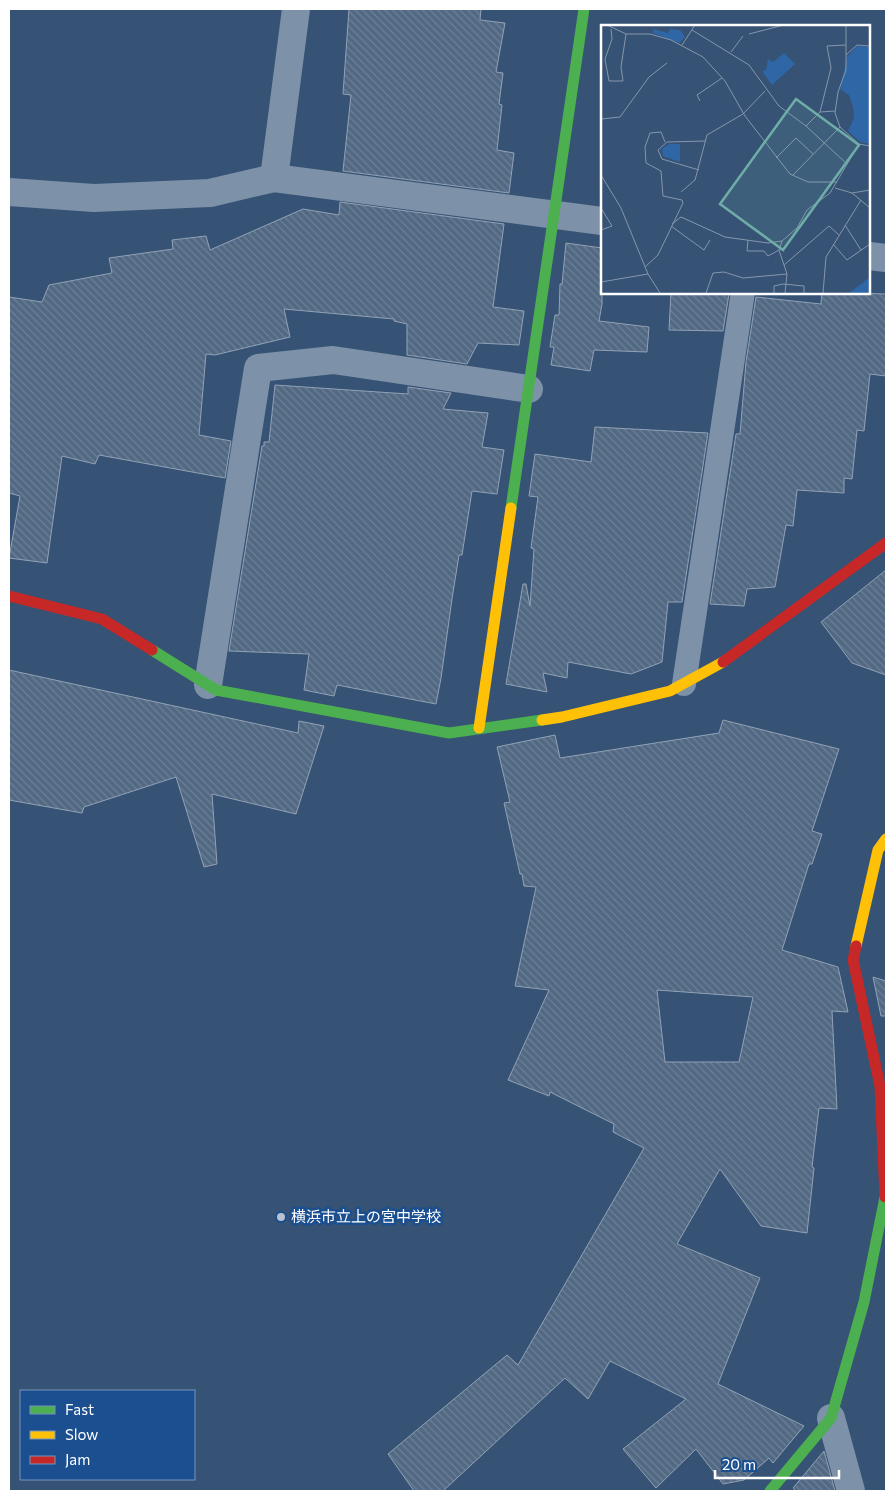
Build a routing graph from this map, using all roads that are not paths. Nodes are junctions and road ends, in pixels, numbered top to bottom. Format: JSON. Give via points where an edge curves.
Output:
{"nodes":[{"id":1,"x":296,"y":9,"type":"edge"},
{"id":2,"x":584,"y":9,"type":"edge"},
{"id":3,"x":274,"y":178,"type":"junction"},
{"id":4,"x":9,"y":192,"type":"edge"},
{"id":5,"x":554,"y":215,"type":"junction"},
{"id":6,"x":601,"y":221,"type":"edge"},
{"id":7,"x":870,"y":256,"type":"edge"},
{"id":8,"x":886,"y":258,"type":"edge"},
{"id":9,"x":743,"y":294,"type":"edge"},
{"id":10,"x":529,"y":389,"type":"junction"},
{"id":11,"x":886,"y":543,"type":"edge"},
{"id":12,"x":9,"y":596,"type":"edge"},
{"id":13,"x":684,"y":684,"type":"junction"},
{"id":14,"x":208,"y":685,"type":"junction"},
{"id":15,"x":479,"y":728,"type":"junction"},
{"id":16,"x":886,"y":839,"type":"edge"},
{"id":17,"x":831,"y":1418,"type":"junction"},
{"id":18,"x":770,"y":1491,"type":"edge"},
{"id":19,"x":851,"y":1491,"type":"edge"}],
"edges":[{"from":1,"to":3,"type":"street"},
{"from":2,"to":5,"type":"street"},
{"from":3,"to":4,"type":"street","via":[[210,193],[94,198]]},
{"from":3,"to":5,"type":"street"},
{"from":5,"to":6,"type":"street"},
{"from":5,"to":10,"type":"street"},
{"from":7,"to":8,"type":"street"},
{"from":9,"to":13,"type":"lane"},
{"from":10,"to":14,"type":"street","via":[[333,360],[258,368]]},
{"from":10,"to":15,"type":"street"},
{"from":11,"to":13,"type":"street","via":[[728,659]]},
{"from":12,"to":14,"type":"street","via":[[102,619]]},
{"from":13,"to":15,"type":"street","via":[[670,691],[562,717]]},
{"from":14,"to":15,"type":"street","via":[[216,690],[449,733]]},
{"from":16,"to":17,"type":"street","via":[[878,850],[853,960],[880,1086],[885,1200],[864,1302]]},
{"from":17,"to":18,"type":"street"},
{"from":17,"to":19,"type":"street"}]}
